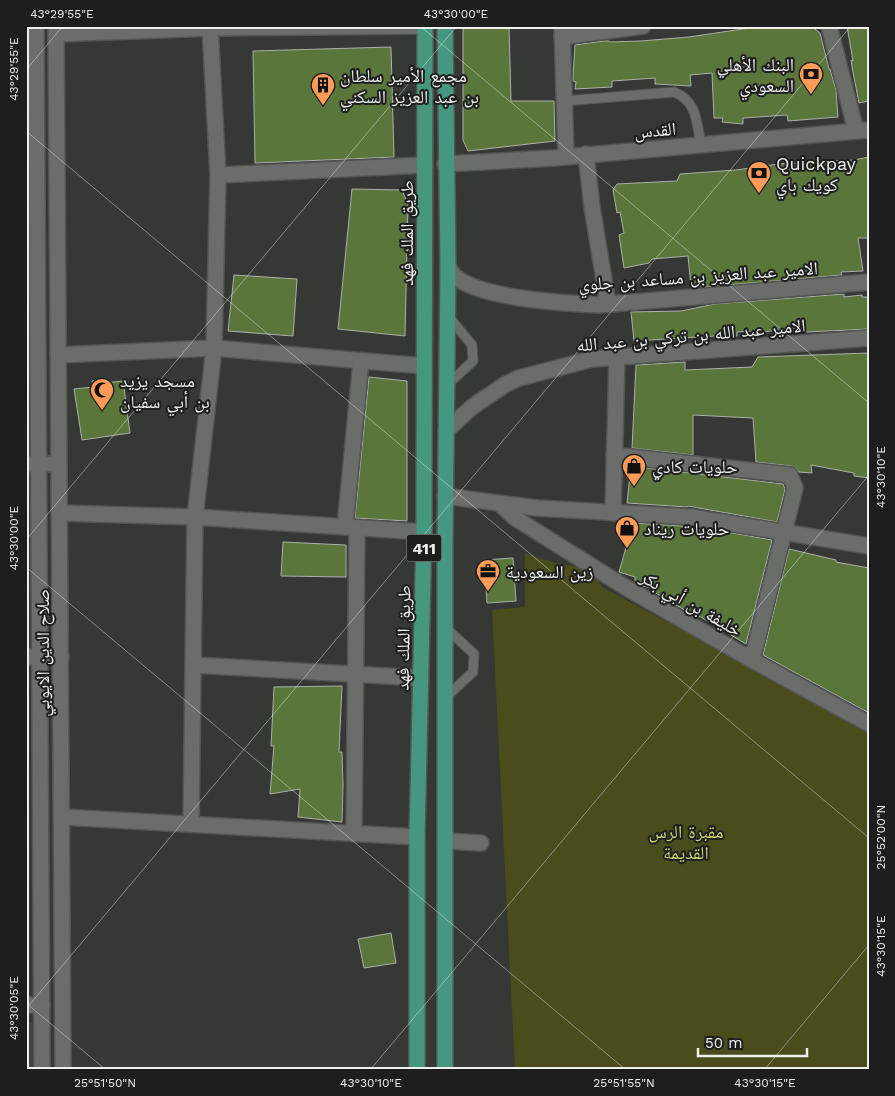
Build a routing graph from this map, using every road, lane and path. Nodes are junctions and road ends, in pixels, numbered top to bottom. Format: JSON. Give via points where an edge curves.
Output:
{"nodes":[{"id":1,"x":36,"y":26,"type":"edge"},
{"id":2,"x":425,"y":26,"type":"edge"},
{"id":3,"x":445,"y":26,"type":"edge"},
{"id":4,"x":643,"y":26,"type":"edge"},
{"id":5,"x":829,"y":26,"type":"edge"},
{"id":6,"x":210,"y":27,"type":"edge"},
{"id":7,"x":56,"y":30,"type":"edge"},
{"id":8,"x":562,"y":31,"type":"edge"},
{"id":9,"x":564,"y":101,"type":"junction"},
{"id":10,"x":862,"y":131,"type":"edge"},
{"id":11,"x":701,"y":144,"type":"junction"},
{"id":12,"x":586,"y":154,"type":"junction"},
{"id":13,"x":566,"y":156,"type":"junction"},
{"id":14,"x":445,"y":164,"type":"junction"},
{"id":15,"x":425,"y":165,"type":"junction"},
{"id":16,"x":218,"y":175,"type":"junction"},
{"id":17,"x":448,"y":267,"type":"junction"},
{"id":18,"x":869,"y":282,"type":"edge"},
{"id":19,"x":608,"y":304,"type":"junction"},
{"id":20,"x":447,"y":314,"type":"junction"},
{"id":21,"x":869,"y":338,"type":"edge"},
{"id":22,"x":214,"y":348,"type":"junction"},
{"id":23,"x":58,"y":355,"type":"junction"},
{"id":24,"x":617,"y":357,"type":"junction"},
{"id":25,"x":361,"y":360,"type":"junction"},
{"id":26,"x":424,"y":366,"type":"junction"},
{"id":27,"x":446,"y":386,"type":"junction"},
{"id":28,"x":446,"y":431,"type":"junction"},
{"id":29,"x":614,"y":455,"type":"junction"},
{"id":30,"x":32,"y":464,"type":"edge"},
{"id":31,"x":59,"y":464,"type":"junction"},
{"id":32,"x":445,"y":496,"type":"junction"},
{"id":33,"x":500,"y":504,"type":"junction"},
{"id":34,"x":59,"y":513,"type":"junction"},
{"id":35,"x":612,"y":513,"type":"junction"},
{"id":36,"x":195,"y":517,"type":"junction"},
{"id":37,"x":351,"y":527,"type":"junction"},
{"id":38,"x":424,"y":532,"type":"junction"},
{"id":39,"x":783,"y":533,"type":"junction"},
{"id":40,"x":869,"y":546,"type":"edge"},
{"id":41,"x":445,"y":628,"type":"junction"},
{"id":42,"x":33,"y":657,"type":"edge"},
{"id":43,"x":61,"y":658,"type":"junction"},
{"id":44,"x":752,"y":660,"type":"junction"},
{"id":45,"x":193,"y":665,"type":"junction"},
{"id":46,"x":355,"y":674,"type":"junction"},
{"id":47,"x":445,"y":674,"type":"junction"},
{"id":48,"x":421,"y":676,"type":"junction"},
{"id":49,"x":445,"y":698,"type":"junction"},
{"id":50,"x":869,"y":724,"type":"edge"},
{"id":51,"x":62,"y":817,"type":"junction"},
{"id":52,"x":191,"y":824,"type":"junction"},
{"id":53,"x":354,"y":834,"type":"junction"},
{"id":54,"x":416,"y":837,"type":"junction"},
{"id":55,"x":445,"y":840,"type":"junction"},
{"id":56,"x":481,"y":843,"type":"dead end"},
{"id":57,"x":26,"y":1004,"type":"edge"},
{"id":58,"x":42,"y":1004,"type":"junction"},
{"id":59,"x":42,"y":1070,"type":"edge"},
{"id":60,"x":63,"y":1070,"type":"edge"},
{"id":61,"x":417,"y":1070,"type":"edge"},
{"id":62,"x":444,"y":1070,"type":"edge"}],
"edges":[{"from":1,"to":30,"type":"street","name":"صلاح الدين الايوبي"},
{"from":2,"to":6,"type":"street"},
{"from":2,"to":15,"type":"main road","name":"طريق الملك فهد","number":"411"},
{"from":3,"to":14,"type":"main road","number":"411"},
{"from":4,"to":8,"type":"street"},
{"from":5,"to":10,"type":"street"},
{"from":6,"to":7,"type":"street"},
{"from":6,"to":16,"type":"street"},
{"from":7,"to":23,"type":"street","name":"صلاح الدين الايوبي"},
{"from":8,"to":9,"type":"street"},
{"from":9,"to":11,"type":"lane","via":[[674,92],[684,96],[693,106]]},
{"from":9,"to":13,"type":"street"},
{"from":10,"to":11,"type":"street","name":"القدس"},
{"from":11,"to":12,"type":"street","name":"القدس"},
{"from":12,"to":13,"type":"street","name":"القدس"},
{"from":12,"to":19,"type":"street"},
{"from":13,"to":14,"type":"street","name":"القدس"},
{"from":14,"to":17,"type":"main road","number":"411"},
{"from":15,"to":16,"type":"street"},
{"from":15,"to":26,"type":"main road","name":"طريق الملك فهد","number":"411"},
{"from":16,"to":22,"type":"street"},
{"from":17,"to":19,"type":"street","name":"الامير عبد العزيز بن مساعد بن جلوي","via":[[457,279],[495,293],[568,303]]},
{"from":17,"to":20,"type":"main road","number":"411"},
{"from":18,"to":19,"type":"street","name":"الامير عبد العزيز بن مساعد بن جلوي"},
{"from":20,"to":27,"type":"main road","number":"411"},
{"from":20,"to":27,"type":"lane","via":[[472,345],[473,361]]},
{"from":21,"to":24,"type":"street","name":"الامير عبد الله بن تركي بن عبد الله"},
{"from":22,"to":23,"type":"street"},
{"from":22,"to":25,"type":"street"},
{"from":22,"to":36,"type":"street"},
{"from":23,"to":31,"type":"street","name":"صلاح الدين الايوبي"},
{"from":24,"to":28,"type":"street","name":"الامير عبد الله بن تركي بن عبد الله","via":[[592,359],[519,378],[472,407]]},
{"from":24,"to":29,"type":"street"},
{"from":25,"to":26,"type":"street"},
{"from":25,"to":37,"type":"street"},
{"from":26,"to":38,"type":"main road","name":"طريق الملك فهد","number":"411"},
{"from":27,"to":28,"type":"main road","number":"411"},
{"from":28,"to":32,"type":"main road","number":"411"},
{"from":29,"to":35,"type":"street"},
{"from":29,"to":39,"type":"street","via":[[790,475],[795,488]]},
{"from":30,"to":31,"type":"street"},
{"from":30,"to":42,"type":"street","name":"صلاح الدين الايوبي"},
{"from":31,"to":34,"type":"street","name":"صلاح الدين الايوبي"},
{"from":32,"to":33,"type":"street"},
{"from":32,"to":41,"type":"main road","number":"411"},
{"from":33,"to":35,"type":"street"},
{"from":33,"to":44,"type":"street","name":"خليفة بن أبي بكر","via":[[515,518],[617,582]]},
{"from":34,"to":36,"type":"street"},
{"from":34,"to":43,"type":"street","name":"صلاح الدين الايوبي"},
{"from":35,"to":39,"type":"street","via":[[691,517]]},
{"from":36,"to":37,"type":"street"},
{"from":36,"to":45,"type":"street"},
{"from":37,"to":38,"type":"street"},
{"from":37,"to":46,"type":"street"},
{"from":38,"to":48,"type":"main road","name":"طريق الملك فهد","number":"411"},
{"from":39,"to":40,"type":"street"},
{"from":39,"to":44,"type":"street"},
{"from":41,"to":47,"type":"main road","number":"411"},
{"from":41,"to":49,"type":"lane","via":[[474,654],[474,672]]},
{"from":42,"to":43,"type":"street"},
{"from":42,"to":58,"type":"street","name":"صلاح الدين الايوبي"},
{"from":43,"to":51,"type":"street","name":"صلاح الدين الايوبي"},
{"from":44,"to":50,"type":"street","name":"خليفة بن أبي بكر"},
{"from":45,"to":46,"type":"street"},
{"from":45,"to":52,"type":"street"},
{"from":46,"to":48,"type":"street"},
{"from":46,"to":53,"type":"street"},
{"from":47,"to":48,"type":"main road"},
{"from":47,"to":49,"type":"main road","number":"411"},
{"from":48,"to":54,"type":"main road","name":"طريق الملك فهد","number":"411"},
{"from":49,"to":55,"type":"main road","number":"411"},
{"from":51,"to":52,"type":"street"},
{"from":51,"to":60,"type":"street","name":"صلاح الدين الايوبي"},
{"from":52,"to":53,"type":"street"},
{"from":53,"to":54,"type":"street"},
{"from":54,"to":61,"type":"main road","name":"طريق الملك فهد","number":"411"},
{"from":55,"to":56,"type":"street"},
{"from":55,"to":62,"type":"main road","number":"411"},
{"from":57,"to":58,"type":"street"},
{"from":58,"to":59,"type":"street","name":"صلاح الدين الايوبي"}]}
